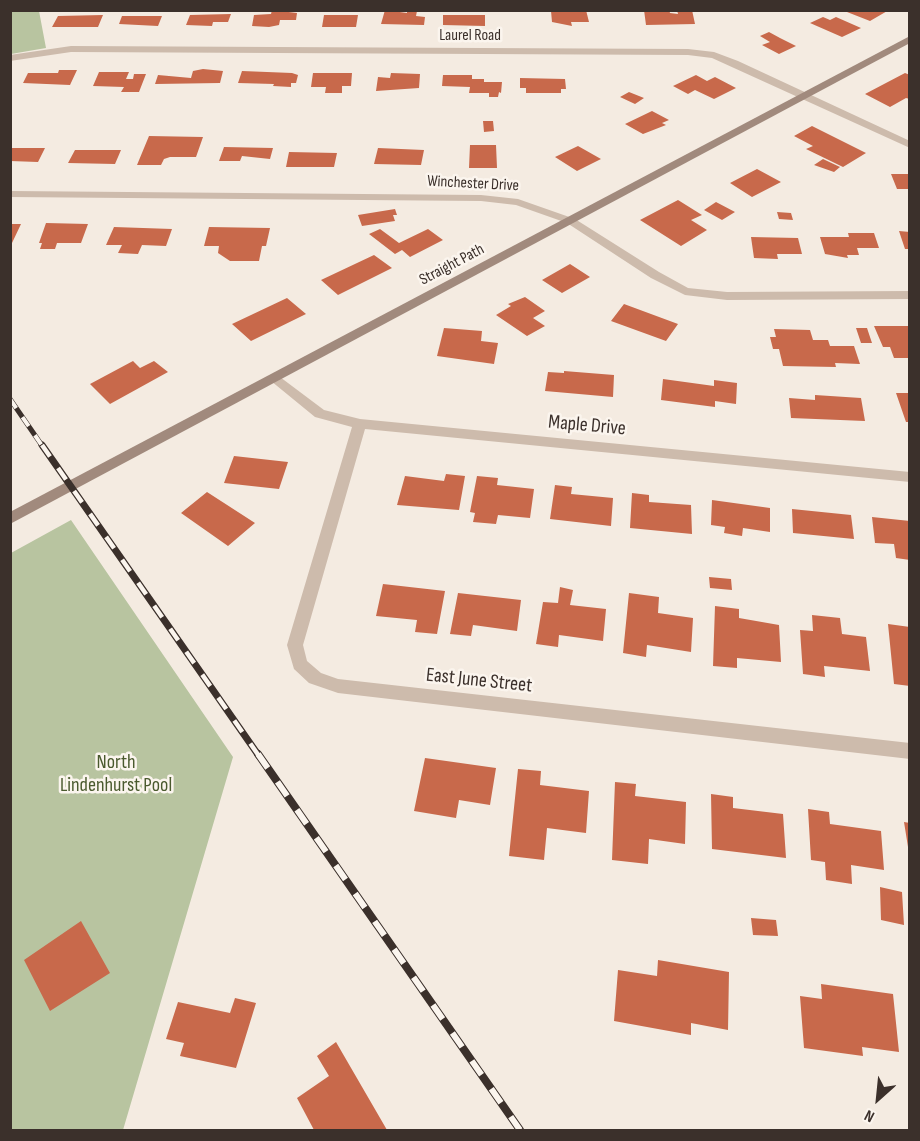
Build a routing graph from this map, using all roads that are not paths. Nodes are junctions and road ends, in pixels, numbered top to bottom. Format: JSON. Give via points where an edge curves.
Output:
{"nodes":[{"id":1,"x":909,"y":39,"type":"edge"},
{"id":2,"x":10,"y":58,"type":"edge"},
{"id":3,"x":803,"y":96,"type":"junction"},
{"id":4,"x":909,"y":145,"type":"edge"},
{"id":5,"x":10,"y":194,"type":"edge"},
{"id":6,"x":571,"y":221,"type":"junction"},
{"id":7,"x":909,"y":295,"type":"edge"},
{"id":8,"x":276,"y":378,"type":"junction"},
{"id":9,"x":360,"y":424,"type":"junction"},
{"id":10,"x":909,"y":477,"type":"edge"},
{"id":11,"x":10,"y":519,"type":"edge"},
{"id":12,"x":909,"y":751,"type":"edge"}],
"edges":[{"from":1,"to":3,"type":"main road","name":"Straight Path"},
{"from":2,"to":3,"type":"street","name":"Laurel Road","via":[[71,49],[688,52],[735,63]]},
{"from":3,"to":4,"type":"street","name":"Laurel Road"},
{"from":3,"to":6,"type":"main road","name":"Straight Path"},
{"from":5,"to":6,"type":"street","name":"Winchester Drive","via":[[481,198],[518,202]]},
{"from":6,"to":7,"type":"street","name":"Winchester Drive","via":[[686,291],[727,296]]},
{"from":6,"to":8,"type":"main road","name":"Straight Path"},
{"from":8,"to":9,"type":"street","name":"Maple Drive","via":[[320,414]]},
{"from":8,"to":11,"type":"main road","name":"Straight Path"},
{"from":9,"to":10,"type":"street","name":"Maple Drive"},
{"from":9,"to":12,"type":"street","name":"East June Street","via":[[295,645],[300,664],[315,678],[338,686]]}]}
